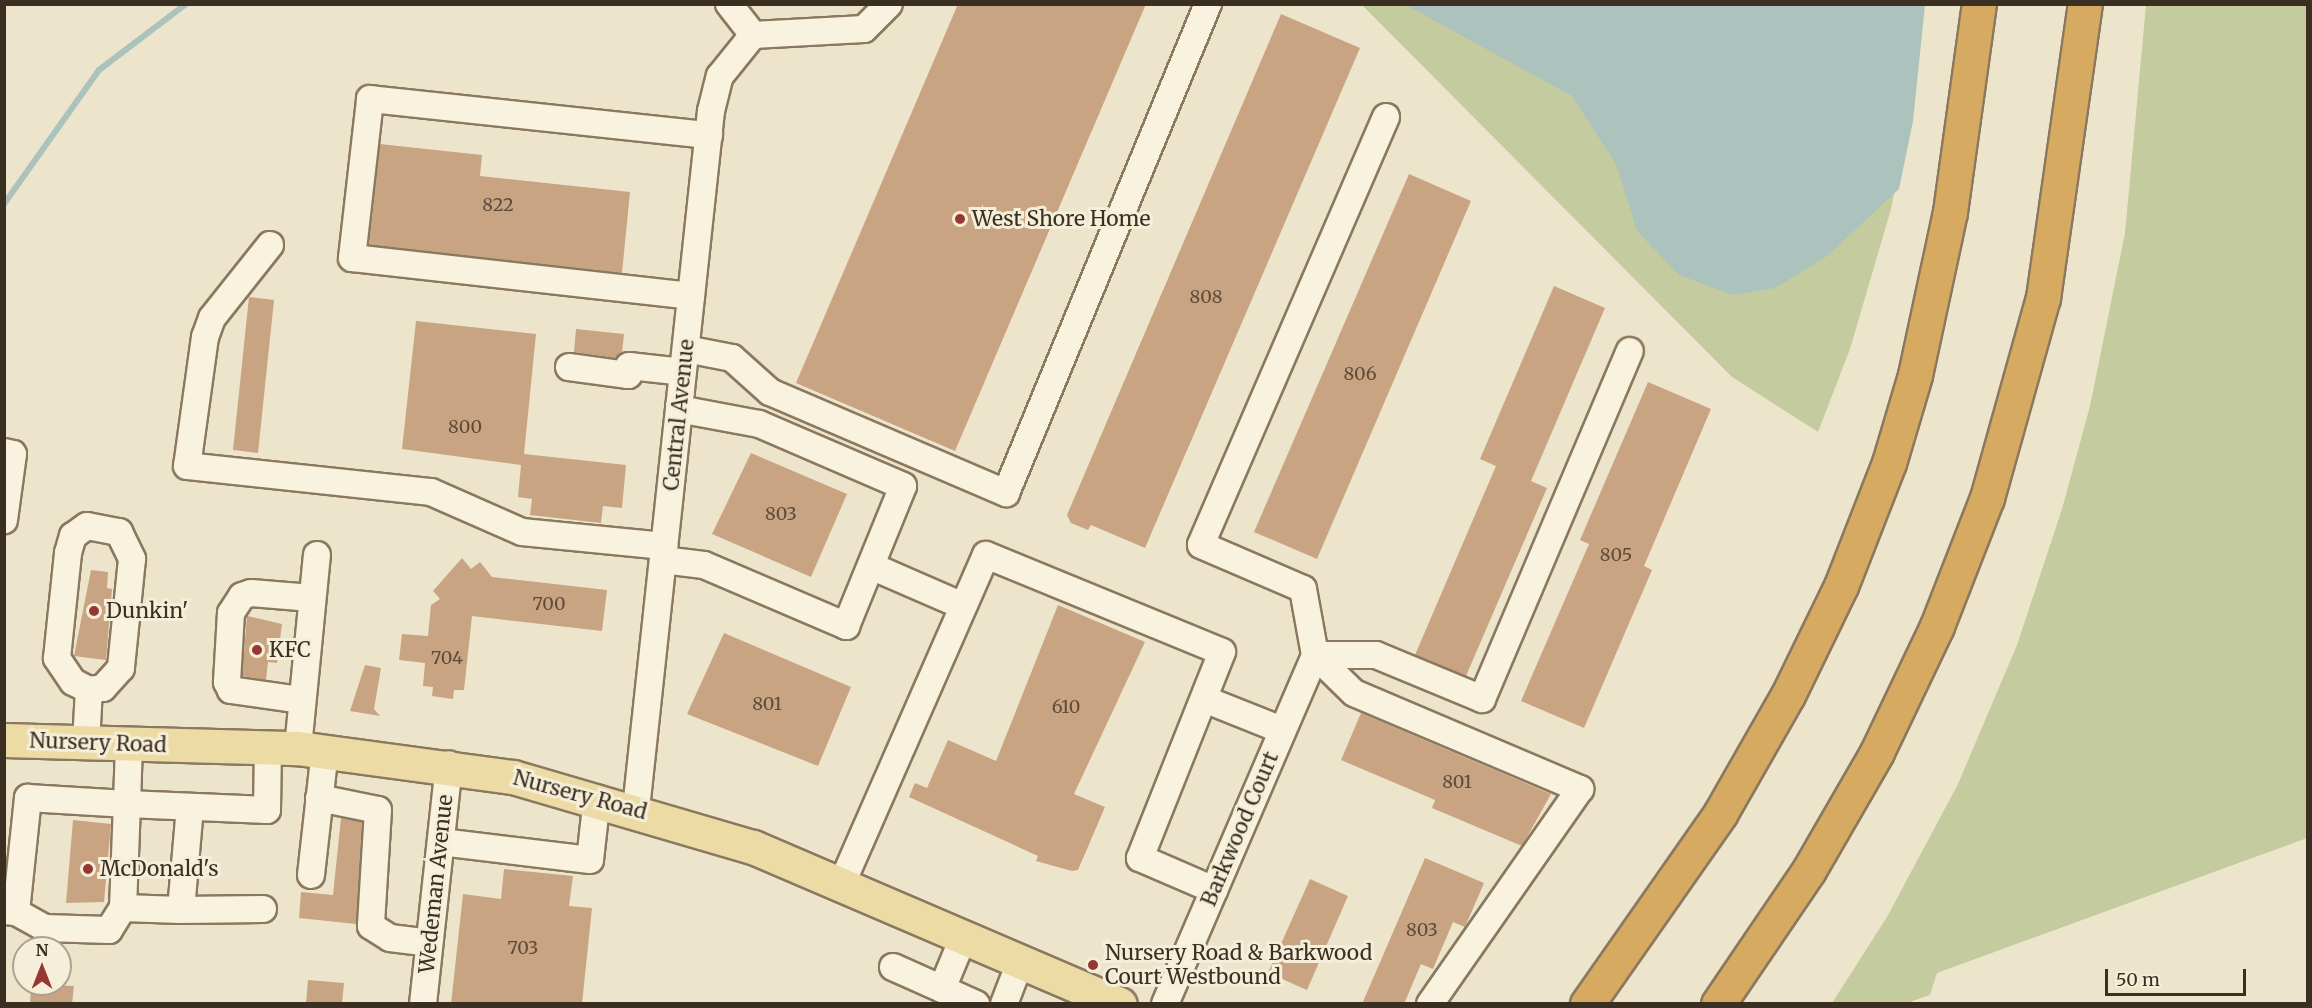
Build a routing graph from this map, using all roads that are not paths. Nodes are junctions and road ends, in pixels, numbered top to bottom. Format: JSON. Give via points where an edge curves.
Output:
{"nodes":[{"id":1,"x":729,"y":4,"type":"edge"},
{"id":2,"x":889,"y":4,"type":"edge"},
{"id":3,"x":1208,"y":4,"type":"edge"},
{"id":4,"x":1979,"y":4,"type":"edge"},
{"id":5,"x":2085,"y":4,"type":"edge"},
{"id":6,"x":753,"y":35,"type":"junction"},
{"id":7,"x":1386,"y":117,"type":"dead end"},
{"id":8,"x":709,"y":135,"type":"junction"},
{"id":9,"x":270,"y":245,"type":"dead end"},
{"id":10,"x":691,"y":296,"type":"junction"},
{"id":11,"x":1629,"y":351,"type":"dead end"},
{"id":12,"x":684,"y":361,"type":"junction"},
{"id":13,"x":569,"y":367,"type":"dead end"},
{"id":14,"x":679,"y":409,"type":"junction"},
{"id":15,"x":4,"y":452,"type":"edge"},
{"id":16,"x":4,"y":520,"type":"edge"},
{"id":17,"x":664,"y":553,"type":"junction"},
{"id":18,"x":317,"y":555,"type":"dead end"},
{"id":19,"x":871,"y":566,"type":"junction"},
{"id":20,"x":312,"y":598,"type":"junction"},
{"id":21,"x":963,"y":606,"type":"junction"},
{"id":22,"x":1315,"y":654,"type":"junction"},
{"id":23,"x":89,"y":690,"type":"junction"},
{"id":24,"x":1204,"y":699,"type":"junction"},
{"id":25,"x":301,"y":700,"type":"junction"},
{"id":26,"x":1282,"y":730,"type":"junction"},
{"id":27,"x":4,"y":740,"type":"edge"},
{"id":28,"x":86,"y":743,"type":"junction"},
{"id":29,"x":129,"y":745,"type":"junction"},
{"id":30,"x":297,"y":749,"type":"junction"},
{"id":31,"x":449,"y":764,"type":"junction"},
{"id":32,"x":319,"y":798,"type":"junction"},
{"id":33,"x":597,"y":798,"type":"junction"},
{"id":34,"x":127,"y":804,"type":"junction"},
{"id":35,"x":190,"y":807,"type":"junction"},
{"id":36,"x":636,"y":809,"type":"junction"},
{"id":37,"x":441,"y":842,"type":"junction"},
{"id":38,"x":310,"y":875,"type":"dead end"},
{"id":39,"x":842,"y":883,"type":"junction"},
{"id":40,"x":1214,"y":890,"type":"junction"},
{"id":41,"x":123,"y":908,"type":"junction"},
{"id":42,"x":263,"y":909,"type":"dead end"},
{"id":43,"x":181,"y":910,"type":"junction"},
{"id":44,"x":10,"y":911,"type":"edge"},
{"id":45,"x":964,"y":936,"type":"junction"},
{"id":46,"x":429,"y":943,"type":"junction"},
{"id":47,"x":1021,"y":960,"type":"junction"},
{"id":48,"x":893,"y":967,"type":"dead end"},
{"id":49,"x":942,"y":989,"type":"junction"},
{"id":50,"x":423,"y":1004,"type":"edge"},
{"id":51,"x":976,"y":1004,"type":"edge"},
{"id":52,"x":1004,"y":1004,"type":"edge"},
{"id":53,"x":1120,"y":1004,"type":"edge"},
{"id":54,"x":1165,"y":1004,"type":"edge"},
{"id":55,"x":1430,"y":1004,"type":"edge"},
{"id":56,"x":1587,"y":1004,"type":"edge"},
{"id":57,"x":1718,"y":1004,"type":"edge"}],
"edges":[{"from":1,"to":6,"type":"street"},
{"from":2,"to":6,"type":"street","via":[[864,28]]},
{"from":3,"to":12,"type":"street","via":[[1006,493],[770,392],[732,358]]},
{"from":4,"to":56,"type":"highway","via":[[1950,212],[1915,375],[1841,586],[1788,694],[1720,814]]},
{"from":5,"to":57,"type":"highway","via":[[2043,298],[1987,498],[1937,626],[1877,752],[1809,870]]},
{"from":6,"to":8,"type":"street","name":"Central Avenue","via":[[720,76]]},
{"from":7,"to":22,"type":"street","via":[[1202,544],[1303,589]]},
{"from":8,"to":10,"type":"street","name":"Central Avenue"},
{"from":8,"to":10,"type":"street","via":[[370,99],[352,258]]},
{"from":9,"to":17,"type":"street","via":[[212,318],[204,337],[187,466],[431,492],[522,532]]},
{"from":10,"to":12,"type":"street","name":"Central Avenue"},
{"from":11,"to":22,"type":"street","via":[[1482,699],[1376,655]]},
{"from":12,"to":13,"type":"street","via":[[629,366],[628,375]]},
{"from":12,"to":14,"type":"street","name":"Central Avenue"},
{"from":14,"to":17,"type":"street","name":"Central Avenue"},
{"from":14,"to":19,"type":"street","via":[[759,424],[903,486]]},
{"from":15,"to":16,"type":"street","via":[[14,454]]},
{"from":17,"to":19,"type":"street","via":[[704,565],[846,626]]},
{"from":17,"to":36,"type":"street","name":"Central Avenue"},
{"from":18,"to":20,"type":"street"},
{"from":19,"to":21,"type":"street"},
{"from":20,"to":25,"type":"street"},
{"from":20,"to":25,"type":"street","via":[[251,593],[242,596],[231,613],[227,682],[231,690]]},
{"from":21,"to":24,"type":"street","via":[[986,555],[1222,652]]},
{"from":21,"to":39,"type":"street"},
{"from":22,"to":26,"type":"street","name":"Barkwood Court"},
{"from":22,"to":55,"type":"street","via":[[1354,693],[1580,789]]},
{"from":23,"to":23,"type":"street","via":[[115,679],[121,668],[132,559],[128,543],[106,526],[87,526],[74,536],[68,553],[57,658],[74,682]]},
{"from":23,"to":28,"type":"street"},
{"from":24,"to":26,"type":"street"},
{"from":24,"to":40,"type":"street","via":[[1140,858]]},
{"from":25,"to":30,"type":"street"},
{"from":26,"to":40,"type":"street","name":"Barkwood Court"},
{"from":27,"to":28,"type":"main road","name":"Nursery Road"},
{"from":28,"to":29,"type":"main road","name":"Nursery Road"},
{"from":29,"to":30,"type":"main road","name":"Nursery Road"},
{"from":29,"to":34,"type":"street"},
{"from":30,"to":31,"type":"main road","name":"Nursery Road"},
{"from":30,"to":32,"type":"street"},
{"from":30,"to":35,"type":"street","via":[[267,810]]},
{"from":31,"to":33,"type":"main road","name":"Nursery Road"},
{"from":31,"to":37,"type":"street","name":"Wedeman Avenue"},
{"from":32,"to":38,"type":"street"},
{"from":32,"to":46,"type":"street","via":[[378,810],[370,926],[390,938]]},
{"from":33,"to":36,"type":"main road","name":"Nursery Road"},
{"from":33,"to":37,"type":"street","via":[[590,860]]},
{"from":34,"to":35,"type":"street"},
{"from":34,"to":41,"type":"street"},
{"from":34,"to":44,"type":"street","via":[[28,798]]},
{"from":35,"to":43,"type":"street"},
{"from":36,"to":39,"type":"main road","name":"Nursery Road"},
{"from":37,"to":46,"type":"street","name":"Wedeman Avenue"},
{"from":39,"to":45,"type":"main road","name":"Nursery Road"},
{"from":40,"to":54,"type":"street","name":"Barkwood Court"},
{"from":41,"to":43,"type":"street"},
{"from":41,"to":44,"type":"street","via":[[110,930],[45,928]]},
{"from":42,"to":43,"type":"street"},
{"from":45,"to":47,"type":"main road","name":"Nursery Road"},
{"from":45,"to":49,"type":"street"},
{"from":46,"to":50,"type":"street","name":"Wedeman Avenue"},
{"from":47,"to":52,"type":"street"},
{"from":47,"to":53,"type":"main road","name":"Nursery Road"},
{"from":48,"to":49,"type":"street"},
{"from":49,"to":51,"type":"street"}]}
